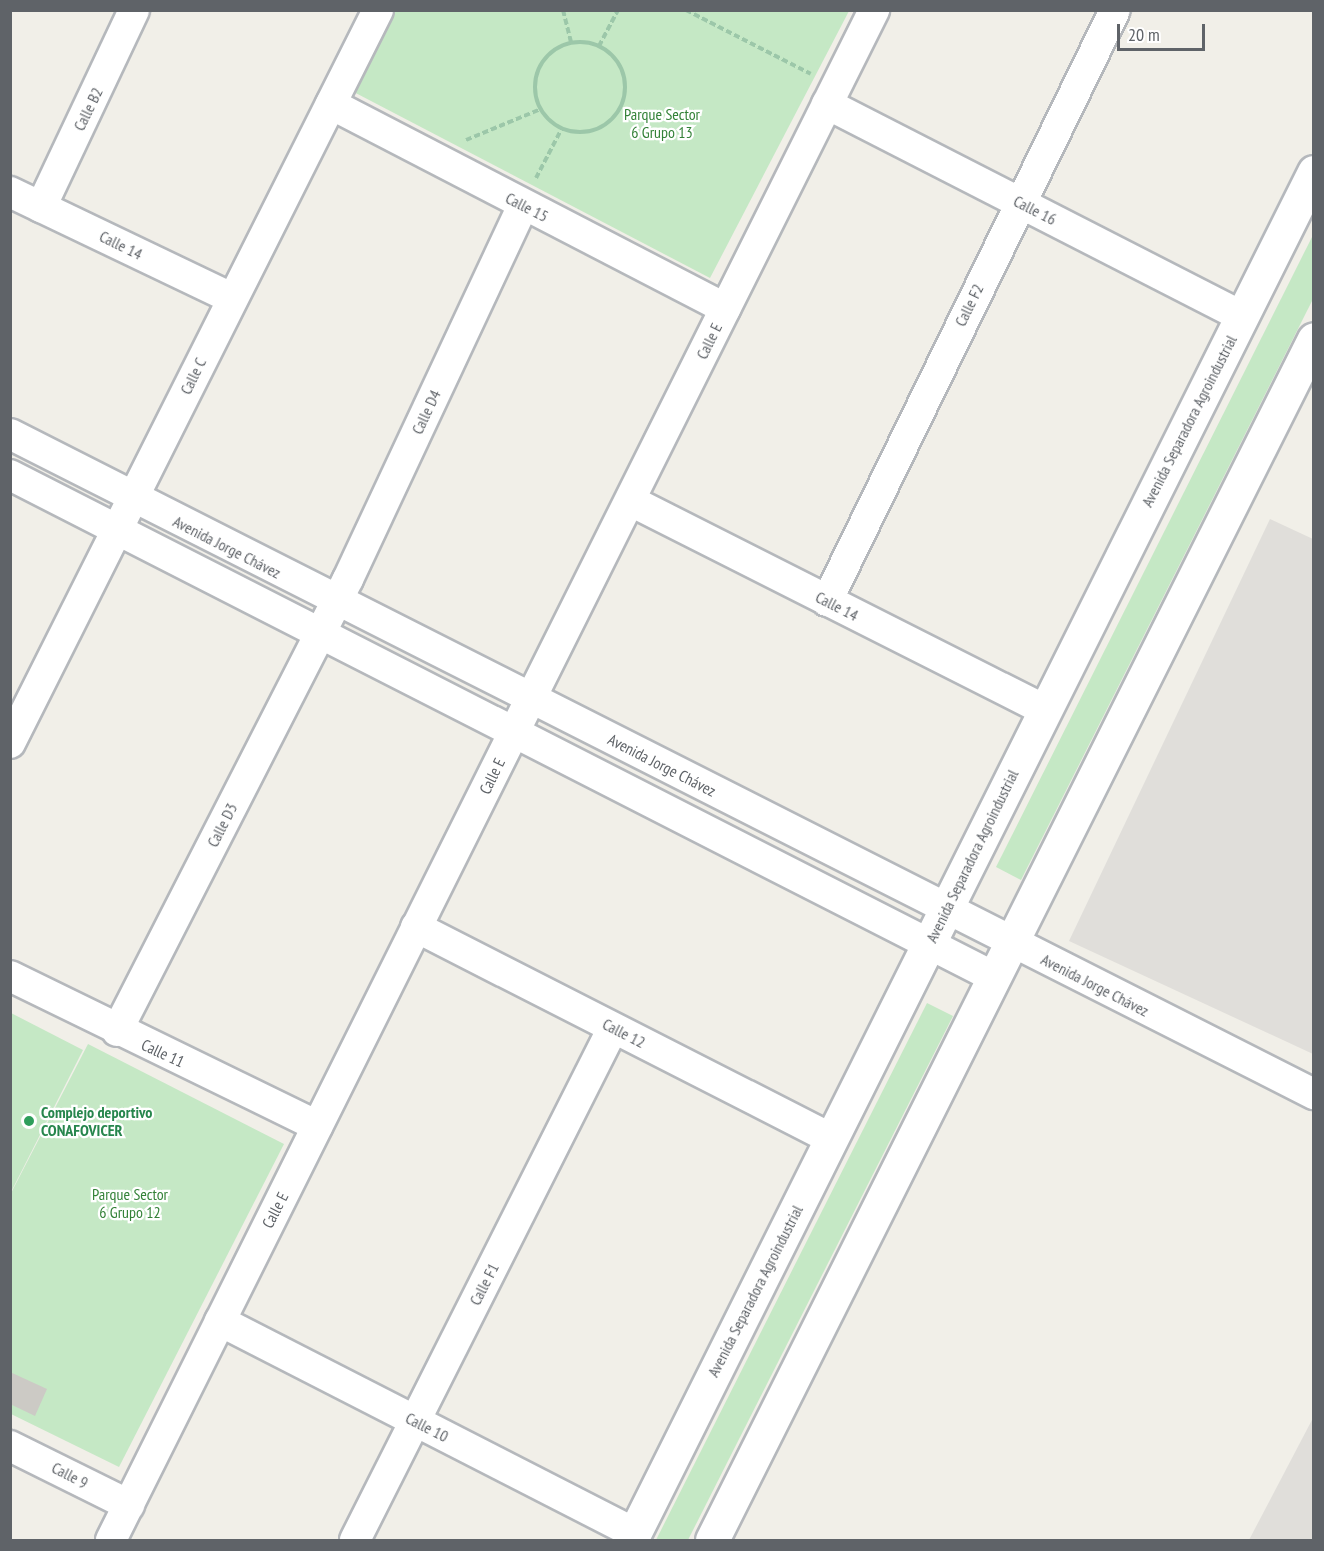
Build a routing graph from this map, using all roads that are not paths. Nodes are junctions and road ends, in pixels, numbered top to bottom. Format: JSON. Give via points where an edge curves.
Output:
{"nodes":[{"id":1,"x":134,"y":10,"type":"edge"},
{"id":2,"x":378,"y":10,"type":"edge"},
{"id":3,"x":874,"y":10,"type":"edge"},
{"id":4,"x":1115,"y":10,"type":"edge"},
{"id":5,"x":831,"y":95,"type":"junction"},
{"id":6,"x":331,"y":104,"type":"junction"},
{"id":7,"x":1314,"y":172,"type":"edge"},
{"id":8,"x":532,"y":188,"type":"junction"},
{"id":9,"x":10,"y":192,"type":"edge"},
{"id":10,"x":1019,"y":201,"type":"junction"},
{"id":11,"x":41,"y":207,"type":"junction"},
{"id":12,"x":231,"y":298,"type":"junction"},
{"id":13,"x":725,"y":308,"type":"junction"},
{"id":14,"x":1242,"y":316,"type":"junction"},
{"id":15,"x":1314,"y":339,"type":"edge"},
{"id":16,"x":10,"y":434,"type":"edge"},
{"id":17,"x":10,"y":475,"type":"edge"},
{"id":18,"x":134,"y":499,"type":"junction"},
{"id":19,"x":631,"y":501,"type":"junction"},
{"id":20,"x":118,"y":532,"type":"junction"},
{"id":21,"x":827,"y":602,"type":"junction"},
{"id":22,"x":328,"y":619,"type":"junction"},
{"id":23,"x":530,"y":698,"type":"junction"},
{"id":24,"x":1044,"y":710,"type":"junction"},
{"id":25,"x":514,"y":732,"type":"junction"},
{"id":26,"x":12,"y":736,"type":"edge"},
{"id":27,"x":946,"y":909,"type":"junction"},
{"id":28,"x":417,"y":927,"type":"junction"},
{"id":29,"x":1011,"y":942,"type":"junction"},
{"id":30,"x":929,"y":943,"type":"junction"},
{"id":31,"x":10,"y":976,"type":"edge"},
{"id":32,"x":994,"y":977,"type":"junction"},
{"id":33,"x":613,"y":1028,"type":"junction"},
{"id":34,"x":117,"y":1031,"type":"junction"},
{"id":35,"x":1314,"y":1094,"type":"edge"},
{"id":36,"x":317,"y":1126,"type":"junction"},
{"id":37,"x":832,"y":1139,"type":"junction"},
{"id":38,"x":220,"y":1322,"type":"junction"},
{"id":39,"x":415,"y":1421,"type":"junction"},
{"id":40,"x":10,"y":1446,"type":"edge"},
{"id":41,"x":129,"y":1505,"type":"junction"},
{"id":42,"x":633,"y":1537,"type":"edge"},
{"id":43,"x":111,"y":1540,"type":"edge"},
{"id":44,"x":355,"y":1540,"type":"edge"},
{"id":45,"x":712,"y":1540,"type":"edge"}],
"edges":[{"from":1,"to":11,"type":"street","name":"Calle B2"},
{"from":2,"to":6,"type":"street","name":"Calle C"},
{"from":3,"to":5,"type":"street","name":"Calle E"},
{"from":4,"to":10,"type":"street","name":"Calle F2"},
{"from":5,"to":10,"type":"street","name":"Calle 16"},
{"from":5,"to":13,"type":"street","name":"Calle E"},
{"from":6,"to":8,"type":"street","name":"Calle 15"},
{"from":6,"to":12,"type":"street","name":"Calle C"},
{"from":7,"to":14,"type":"street","name":"Avenida Separadora Agroindustrial"},
{"from":8,"to":13,"type":"street","name":"Calle 15"},
{"from":8,"to":22,"type":"street","name":"Calle D4"},
{"from":9,"to":11,"type":"street","name":"Calle 14"},
{"from":10,"to":14,"type":"street","name":"Calle 16"},
{"from":10,"to":21,"type":"street","name":"Calle F2"},
{"from":11,"to":12,"type":"street","name":"Calle 14"},
{"from":12,"to":18,"type":"street","name":"Calle C"},
{"from":13,"to":19,"type":"street","name":"Calle E"},
{"from":14,"to":24,"type":"street","name":"Avenida Separadora Agroindustrial"},
{"from":15,"to":29,"type":"street"},
{"from":16,"to":18,"type":"street","name":"Avenida Jorge Chávez"},
{"from":17,"to":20,"type":"street","name":"Avenida Jorge Chávez"},
{"from":18,"to":20,"type":"street","name":"Calle C"},
{"from":18,"to":22,"type":"street","name":"Avenida Jorge Chávez"},
{"from":19,"to":21,"type":"street","name":"Calle 14"},
{"from":19,"to":23,"type":"street","name":"Calle E"},
{"from":20,"to":22,"type":"street","name":"Avenida Jorge Chávez"},
{"from":20,"to":26,"type":"street","name":"Calle C"},
{"from":21,"to":24,"type":"street","name":"Calle 14"},
{"from":22,"to":23,"type":"street","name":"Avenida Jorge Chávez"},
{"from":22,"to":25,"type":"street","name":"Avenida Jorge Chávez"},
{"from":22,"to":34,"type":"street","name":"Calle D3"},
{"from":23,"to":25,"type":"street","name":"Calle E"},
{"from":23,"to":27,"type":"street","name":"Avenida Jorge Chávez"},
{"from":24,"to":27,"type":"street","name":"Avenida Separadora Agroindustrial"},
{"from":25,"to":28,"type":"street","name":"Calle E"},
{"from":25,"to":30,"type":"street","name":"Avenida Jorge Chávez"},
{"from":27,"to":29,"type":"street","name":"Avenida Jorge Chávez"},
{"from":27,"to":30,"type":"street","name":"Avenida Separadora Agroindustrial"},
{"from":28,"to":33,"type":"street","name":"Calle 12"},
{"from":28,"to":36,"type":"street","name":"Calle E"},
{"from":29,"to":32,"type":"street"},
{"from":29,"to":35,"type":"street","name":"Avenida Jorge Chávez"},
{"from":30,"to":32,"type":"street","name":"Avenida Jorge Chávez"},
{"from":30,"to":37,"type":"street","name":"Avenida Separadora Agroindustrial"},
{"from":31,"to":34,"type":"street","name":"Calle 11"},
{"from":32,"to":45,"type":"street"},
{"from":33,"to":37,"type":"street","name":"Calle 12"},
{"from":33,"to":39,"type":"street","name":"Calle F1"},
{"from":34,"to":36,"type":"street","name":"Calle 11"},
{"from":36,"to":38,"type":"street","name":"Calle E"},
{"from":37,"to":42,"type":"street","name":"Avenida Separadora Agroindustrial"},
{"from":38,"to":39,"type":"street","name":"Calle 10"},
{"from":38,"to":41,"type":"street","name":"Calle E"},
{"from":39,"to":42,"type":"street","name":"Calle 10"},
{"from":39,"to":44,"type":"street","name":"Calle F1"},
{"from":40,"to":41,"type":"street","name":"Calle 9"},
{"from":41,"to":43,"type":"street","name":"Calle E"}]}
